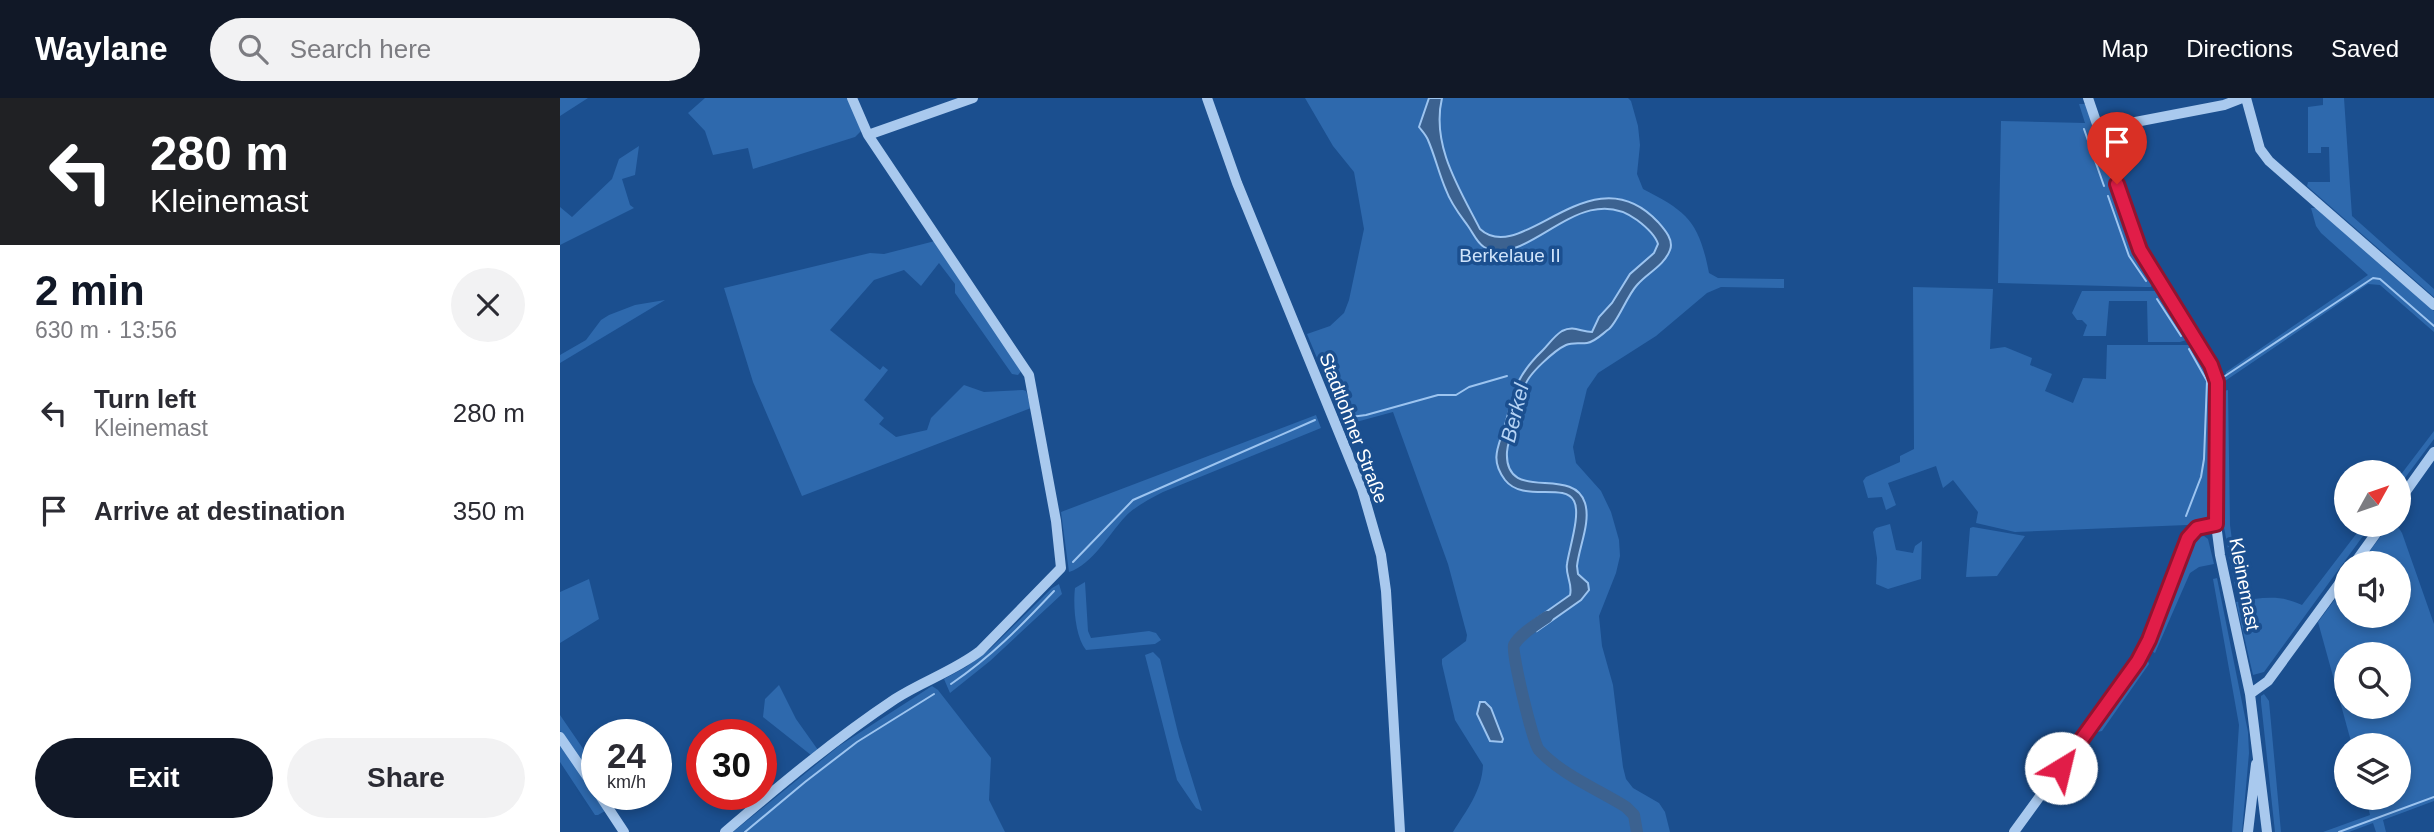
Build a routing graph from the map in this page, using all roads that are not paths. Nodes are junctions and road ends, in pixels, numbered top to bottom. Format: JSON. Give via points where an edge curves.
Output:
{"nodes":[{"id":1,"x":852,"y":98,"type":"edge"},
{"id":2,"x":973,"y":98,"type":"edge"},
{"id":3,"x":1207,"y":98,"type":"edge"},
{"id":4,"x":2088,"y":98,"type":"edge"},
{"id":5,"x":2244,"y":98,"type":"edge"},
{"id":6,"x":2099,"y":129,"type":"junction"},
{"id":7,"x":868,"y":135,"type":"junction"},
{"id":8,"x":2434,"y":305,"type":"edge"},
{"id":9,"x":2434,"y":453,"type":"edge"},
{"id":10,"x":2412,"y":483,"type":"edge"},
{"id":11,"x":2216,"y":524,"type":"junction"},
{"id":12,"x":2334,"y":591,"type":"edge"},
{"id":13,"x":2250,"y":694,"type":"junction"},
{"id":14,"x":560,"y":737,"type":"edge"},
{"id":15,"x":2258,"y":746,"type":"junction"},
{"id":16,"x":581,"y":768,"type":"edge"},
{"id":17,"x":609,"y":810,"type":"edge"},
{"id":18,"x":624,"y":832,"type":"edge"},
{"id":19,"x":725,"y":832,"type":"edge"},
{"id":20,"x":1400,"y":832,"type":"edge"},
{"id":21,"x":2014,"y":832,"type":"edge"},
{"id":22,"x":2248,"y":832,"type":"edge"},
{"id":23,"x":2267,"y":832,"type":"edge"}],
"edges":[{"from":1,"to":7,"type":"street"},
{"from":2,"to":7,"type":"street"},
{"from":3,"to":20,"type":"street","name":"Stadtlohner Straße","via":[[1375,530],[1386,591]]},
{"from":4,"to":6,"type":"street","name":"Kleinemast"},
{"from":5,"to":6,"type":"street"},
{"from":5,"to":8,"type":"street","via":[[2260,149],[2269,161]]},
{"from":6,"to":11,"type":"street","name":"Kleinemast","via":[[2140,250],[2217,382]]},
{"from":7,"to":19,"type":"street","via":[[1029,375],[1061,568],[980,651],[872,716],[791,775]]},
{"from":9,"to":10,"type":"street"},
{"from":11,"to":13,"type":"street","name":"Kleinemast"},
{"from":11,"to":21,"type":"street","via":[[2197,528],[2188,538],[2138,661]]},
{"from":12,"to":13,"type":"street","via":[[2267,681]]},
{"from":13,"to":15,"type":"street","name":"Kleinemast"},
{"from":14,"to":16,"type":"street"},
{"from":15,"to":22,"type":"street","name":"Kleinemast"},
{"from":15,"to":23,"type":"street","name":"Kleinemast"},
{"from":17,"to":18,"type":"street"}]}
